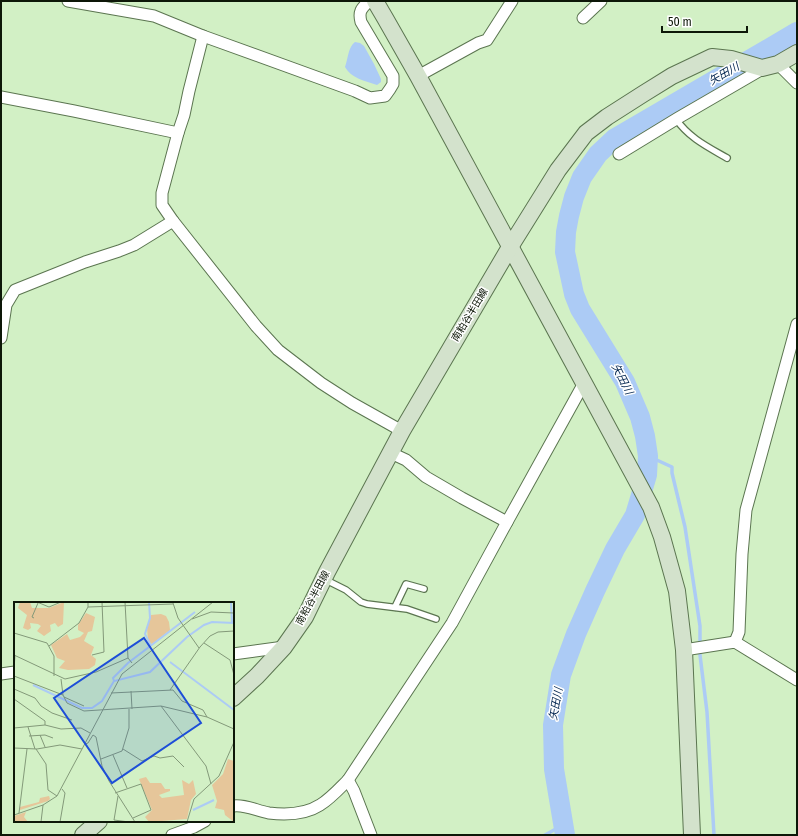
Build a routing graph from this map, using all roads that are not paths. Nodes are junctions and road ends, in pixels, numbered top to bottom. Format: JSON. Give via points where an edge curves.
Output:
{"nodes":[{"id":1,"x":68,"y":1,"type":"edge"},
{"id":2,"x":369,"y":1,"type":"edge"},
{"id":3,"x":375,"y":1,"type":"edge"},
{"id":4,"x":512,"y":1,"type":"edge"},
{"id":5,"x":600,"y":1,"type":"edge"},
{"id":6,"x":583,"y":18,"type":"dead end"},
{"id":7,"x":203,"y":36,"type":"junction"},
{"id":8,"x":797,"y":53,"type":"edge"},
{"id":9,"x":770,"y":66,"type":"junction"},
{"id":10,"x":418,"y":76,"type":"junction"},
{"id":11,"x":797,"y":83,"type":"edge"},
{"id":12,"x":1,"y":97,"type":"edge"},
{"id":13,"x":676,"y":120,"type":"junction"},
{"id":14,"x":178,"y":133,"type":"junction"},
{"id":15,"x":619,"y":154,"type":"dead end"},
{"id":16,"x":727,"y":158,"type":"dead end"},
{"id":17,"x":173,"y":221,"type":"junction"},
{"id":18,"x":510,"y":247,"type":"junction"},
{"id":19,"x":797,"y":324,"type":"edge"},
{"id":20,"x":1,"y":338,"type":"edge"},
{"id":21,"x":584,"y":383,"type":"junction"},
{"id":22,"x":402,"y":431,"type":"junction"},
{"id":23,"x":391,"y":453,"type":"junction"},
{"id":24,"x":506,"y":522,"type":"junction"},
{"id":25,"x":324,"y":579,"type":"junction"},
{"id":26,"x":400,"y":579,"type":"dead end"},
{"id":27,"x":406,"y":584,"type":"junction"},
{"id":28,"x":424,"y":589,"type":"dead end"},
{"id":29,"x":395,"y":607,"type":"junction"},
{"id":30,"x":436,"y":619,"type":"dead end"},
{"id":31,"x":735,"y":642,"type":"junction"},
{"id":32,"x":284,"y":647,"type":"junction"},
{"id":33,"x":684,"y":650,"type":"junction"},
{"id":34,"x":234,"y":654,"type":"edge"},
{"id":35,"x":14,"y":672,"type":"edge"},
{"id":36,"x":1,"y":674,"type":"edge"},
{"id":37,"x":797,"y":680,"type":"edge"},
{"id":38,"x":234,"y":697,"type":"edge"},
{"id":39,"x":348,"y":780,"type":"junction"},
{"id":40,"x":234,"y":806,"type":"edge"},
{"id":41,"x":98,"y":822,"type":"edge"},
{"id":42,"x":203,"y":822,"type":"edge"},
{"id":43,"x":83,"y":835,"type":"edge"},
{"id":44,"x":172,"y":835,"type":"edge"},
{"id":45,"x":371,"y":835,"type":"edge"},
{"id":46,"x":692,"y":835,"type":"edge"}],
"edges":[{"from":1,"to":7,"type":"street","via":[[154,16]]},
{"from":2,"to":7,"type":"street","via":[[362,9],[361,22],[393,76],[393,84],[385,96],[370,98]]},
{"from":3,"to":10,"type":"main road"},
{"from":4,"to":10,"type":"street","via":[[487,40]]},
{"from":5,"to":6,"type":"street"},
{"from":7,"to":14,"type":"street"},
{"from":8,"to":9,"type":"main road"},
{"from":9,"to":11,"type":"street"},
{"from":9,"to":13,"type":"street"},
{"from":9,"to":18,"type":"main road","name":"南粕谷半田線","via":[[712,57],[672,76],[607,117],[586,133],[558,170]]},
{"from":10,"to":18,"type":"main road"},
{"from":12,"to":14,"type":"street"},
{"from":13,"to":15,"type":"street"},
{"from":13,"to":16,"type":"lane","via":[[682,129],[695,139]]},
{"from":14,"to":17,"type":"street","via":[[162,193],[162,205]]},
{"from":17,"to":20,"type":"street","via":[[119,252],[85,262],[15,290],[6,305]]},
{"from":17,"to":22,"type":"street","via":[[278,350],[321,383]]},
{"from":18,"to":21,"type":"main road"},
{"from":18,"to":22,"type":"main road","name":"南粕谷半田線"},
{"from":19,"to":31,"type":"street","via":[[746,510],[738,632]]},
{"from":21,"to":24,"type":"street"},
{"from":21,"to":33,"type":"main road","via":[[651,507],[677,591]]},
{"from":22,"to":23,"type":"main road","name":"南粕谷半田線"},
{"from":23,"to":24,"type":"street","via":[[406,460],[426,476],[462,498]]},
{"from":23,"to":25,"type":"main road","name":"南粕谷半田線"},
{"from":24,"to":39,"type":"street","via":[[452,623]]},
{"from":25,"to":29,"type":"lane","via":[[346,590],[360,602]]},
{"from":25,"to":32,"type":"main road","name":"南粕谷半田線","via":[[305,617]]},
{"from":26,"to":27,"type":"lane"},
{"from":27,"to":28,"type":"lane"},
{"from":27,"to":29,"type":"lane"},
{"from":29,"to":30,"type":"lane"},
{"from":31,"to":33,"type":"street"},
{"from":31,"to":37,"type":"street"},
{"from":32,"to":34,"type":"street"},
{"from":32,"to":38,"type":"main road","name":"南粕谷半田線"},
{"from":33,"to":46,"type":"main road"},
{"from":35,"to":36,"type":"street"},
{"from":39,"to":40,"type":"street","via":[[332,796],[310,810],[270,813]]},
{"from":39,"to":45,"type":"street"},
{"from":41,"to":43,"type":"main road"},
{"from":42,"to":44,"type":"street"}]}
